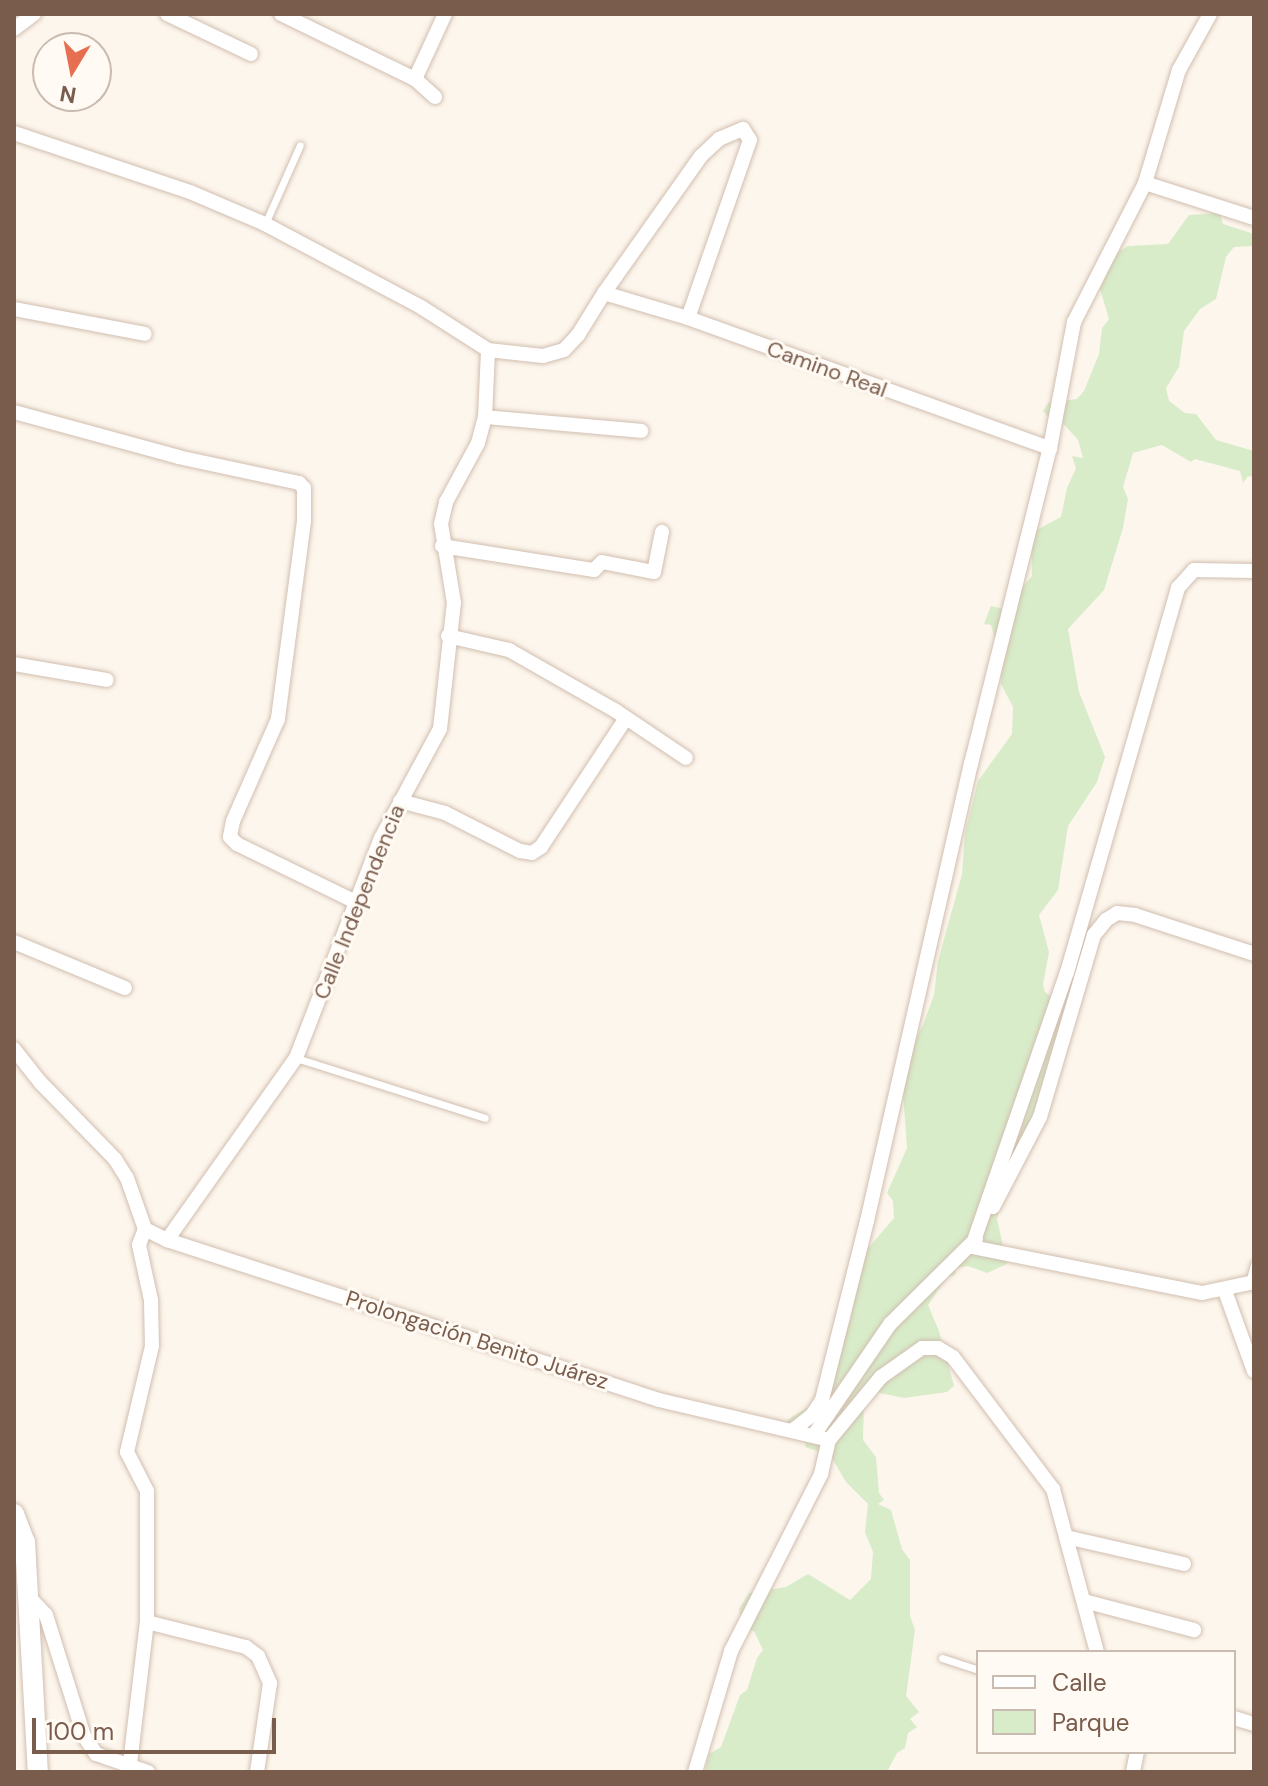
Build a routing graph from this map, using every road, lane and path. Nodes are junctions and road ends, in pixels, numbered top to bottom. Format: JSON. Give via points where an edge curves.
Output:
{"nodes":[{"id":1,"x":34,"y":14,"type":"edge"},
{"id":2,"x":167,"y":14,"type":"edge"},
{"id":3,"x":281,"y":14,"type":"edge"},
{"id":4,"x":445,"y":14,"type":"edge"},
{"id":5,"x":1210,"y":14,"type":"edge"},
{"id":6,"x":14,"y":29,"type":"edge"},
{"id":7,"x":251,"y":54,"type":"dead end"},
{"id":8,"x":415,"y":79,"type":"junction"},
{"id":9,"x":435,"y":97,"type":"dead end"},
{"id":10,"x":14,"y":133,"type":"edge"},
{"id":11,"x":300,"y":145,"type":"dead end"},
{"id":12,"x":1145,"y":183,"type":"junction"},
{"id":13,"x":1254,"y":218,"type":"edge"},
{"id":14,"x":265,"y":224,"type":"junction"},
{"id":15,"x":604,"y":293,"type":"junction"},
{"id":16,"x":14,"y":309,"type":"edge"},
{"id":17,"x":688,"y":318,"type":"junction"},
{"id":18,"x":145,"y":334,"type":"dead end"},
{"id":19,"x":488,"y":350,"type":"junction"},
{"id":20,"x":14,"y":412,"type":"edge"},
{"id":21,"x":485,"y":417,"type":"junction"},
{"id":22,"x":641,"y":431,"type":"dead end"},
{"id":23,"x":1050,"y":448,"type":"junction"},
{"id":24,"x":662,"y":532,"type":"dead end"},
{"id":25,"x":442,"y":546,"type":"junction"},
{"id":26,"x":1254,"y":571,"type":"edge"},
{"id":27,"x":448,"y":636,"type":"junction"},
{"id":28,"x":14,"y":664,"type":"edge"},
{"id":29,"x":107,"y":680,"type":"dead end"},
{"id":30,"x":626,"y":718,"type":"junction"},
{"id":31,"x":686,"y":758,"type":"dead end"},
{"id":32,"x":400,"y":801,"type":"junction"},
{"id":33,"x":358,"y":903,"type":"junction"},
{"id":34,"x":14,"y":942,"type":"edge"},
{"id":35,"x":1254,"y":954,"type":"edge"},
{"id":36,"x":125,"y":988,"type":"dead end"},
{"id":37,"x":14,"y":1049,"type":"edge"},
{"id":38,"x":296,"y":1058,"type":"junction"},
{"id":39,"x":485,"y":1118,"type":"dead end"},
{"id":40,"x":145,"y":1229,"type":"junction"},
{"id":41,"x":167,"y":1240,"type":"junction"},
{"id":42,"x":972,"y":1247,"type":"junction"},
{"id":43,"x":1254,"y":1264,"type":"edge"},
{"id":44,"x":1252,"y":1283,"type":"edge"},
{"id":45,"x":1225,"y":1291,"type":"junction"},
{"id":46,"x":1254,"y":1371,"type":"edge"},
{"id":47,"x":793,"y":1430,"type":"junction"},
{"id":48,"x":814,"y":1435,"type":"junction"},
{"id":49,"x":829,"y":1440,"type":"junction"},
{"id":50,"x":14,"y":1514,"type":"edge"},
{"id":51,"x":1066,"y":1537,"type":"junction"},
{"id":52,"x":1184,"y":1564,"type":"dead end"},
{"id":53,"x":30,"y":1598,"type":"junction"},
{"id":54,"x":1084,"y":1601,"type":"junction"},
{"id":55,"x":147,"y":1622,"type":"junction"},
{"id":56,"x":1194,"y":1630,"type":"dead end"},
{"id":57,"x":1096,"y":1650,"type":"edge"},
{"id":58,"x":942,"y":1658,"type":"dead end"},
{"id":59,"x":976,"y":1669,"type":"edge"},
{"id":60,"x":129,"y":1769,"type":"edge"},
{"id":61,"x":38,"y":1772,"type":"edge"},
{"id":62,"x":148,"y":1772,"type":"edge"},
{"id":63,"x":257,"y":1772,"type":"edge"},
{"id":64,"x":695,"y":1772,"type":"edge"}],
"edges":[{"from":1,"to":6,"type":"street"},
{"from":2,"to":7,"type":"street"},
{"from":3,"to":8,"type":"street"},
{"from":4,"to":8,"type":"street"},
{"from":5,"to":12,"type":"street","via":[[1179,70]]},
{"from":8,"to":9,"type":"street"},
{"from":10,"to":14,"type":"street","via":[[190,192]]},
{"from":11,"to":14,"type":"lane"},
{"from":12,"to":13,"type":"street"},
{"from":12,"to":23,"type":"street","via":[[1074,322]]},
{"from":14,"to":19,"type":"street","via":[[409,300]]},
{"from":15,"to":17,"type":"street","name":"Camino Real"},
{"from":15,"to":17,"type":"street","via":[[701,156],[719,139],[743,129],[750,140]]},
{"from":15,"to":19,"type":"street","via":[[564,350],[543,356]]},
{"from":16,"to":18,"type":"street"},
{"from":17,"to":23,"type":"street","name":"Camino Real"},
{"from":19,"to":21,"type":"street","name":"Calle Independencia"},
{"from":20,"to":33,"type":"street","via":[[304,488],[278,719],[230,837]]},
{"from":21,"to":22,"type":"street"},
{"from":21,"to":25,"type":"street","name":"Calle Independencia","via":[[478,443],[446,502]]},
{"from":23,"to":47,"type":"street","via":[[822,1400]]},
{"from":24,"to":25,"type":"street","via":[[654,572],[602,562],[594,570]]},
{"from":25,"to":27,"type":"street","name":"Calle Independencia","via":[[454,603]]},
{"from":26,"to":42,"type":"street","via":[[1194,570],[1178,588],[1067,972]]},
{"from":27,"to":30,"type":"street","via":[[509,650]]},
{"from":27,"to":32,"type":"street","name":"Calle Independencia","via":[[440,729]]},
{"from":28,"to":29,"type":"street"},
{"from":30,"to":31,"type":"street"},
{"from":30,"to":32,"type":"street","via":[[532,853],[445,813]]},
{"from":32,"to":33,"type":"street","name":"Calle Independencia"},
{"from":33,"to":38,"type":"street","name":"Calle Independencia"},
{"from":34,"to":36,"type":"street"},
{"from":35,"to":42,"type":"street","via":[[1135,915],[1117,913],[1106,920],[1094,935],[1040,1117]]},
{"from":37,"to":40,"type":"street","via":[[115,1159]]},
{"from":38,"to":39,"type":"lane"},
{"from":38,"to":41,"type":"street","name":"Calle Independencia"},
{"from":40,"to":41,"type":"street","name":"Prolongación Benito Juárez"},
{"from":40,"to":55,"type":"street","via":[[139,1245],[149,1280],[153,1337],[127,1452],[147,1491]]},
{"from":41,"to":47,"type":"street","name":"Prolongación Benito Juárez","via":[[659,1400]]},
{"from":42,"to":45,"type":"street","via":[[1202,1293]]},
{"from":42,"to":48,"type":"street","via":[[890,1324]]},
{"from":43,"to":44,"type":"lane"},
{"from":44,"to":45,"type":"street"},
{"from":45,"to":46,"type":"street"},
{"from":47,"to":48,"type":"street","name":"Prolongación Benito Juárez"},
{"from":48,"to":49,"type":"street","name":"Prolongación Benito Juárez"},
{"from":49,"to":51,"type":"street","via":[[881,1377],[922,1348],[938,1348],[953,1357],[1053,1489]]},
{"from":49,"to":64,"type":"street","via":[[821,1474],[731,1651]]},
{"from":50,"to":53,"type":"main road","via":[[25,1542]]},
{"from":51,"to":52,"type":"street"},
{"from":51,"to":54,"type":"street"},
{"from":53,"to":60,"type":"street","via":[[46,1615],[84,1736],[96,1754]]},
{"from":53,"to":61,"type":"main road"},
{"from":54,"to":56,"type":"street"},
{"from":54,"to":57,"type":"street"},
{"from":55,"to":60,"type":"street"},
{"from":55,"to":63,"type":"street","via":[[246,1647],[258,1656],[270,1683]]},
{"from":58,"to":59,"type":"lane"},
{"from":60,"to":62,"type":"street"}]}
